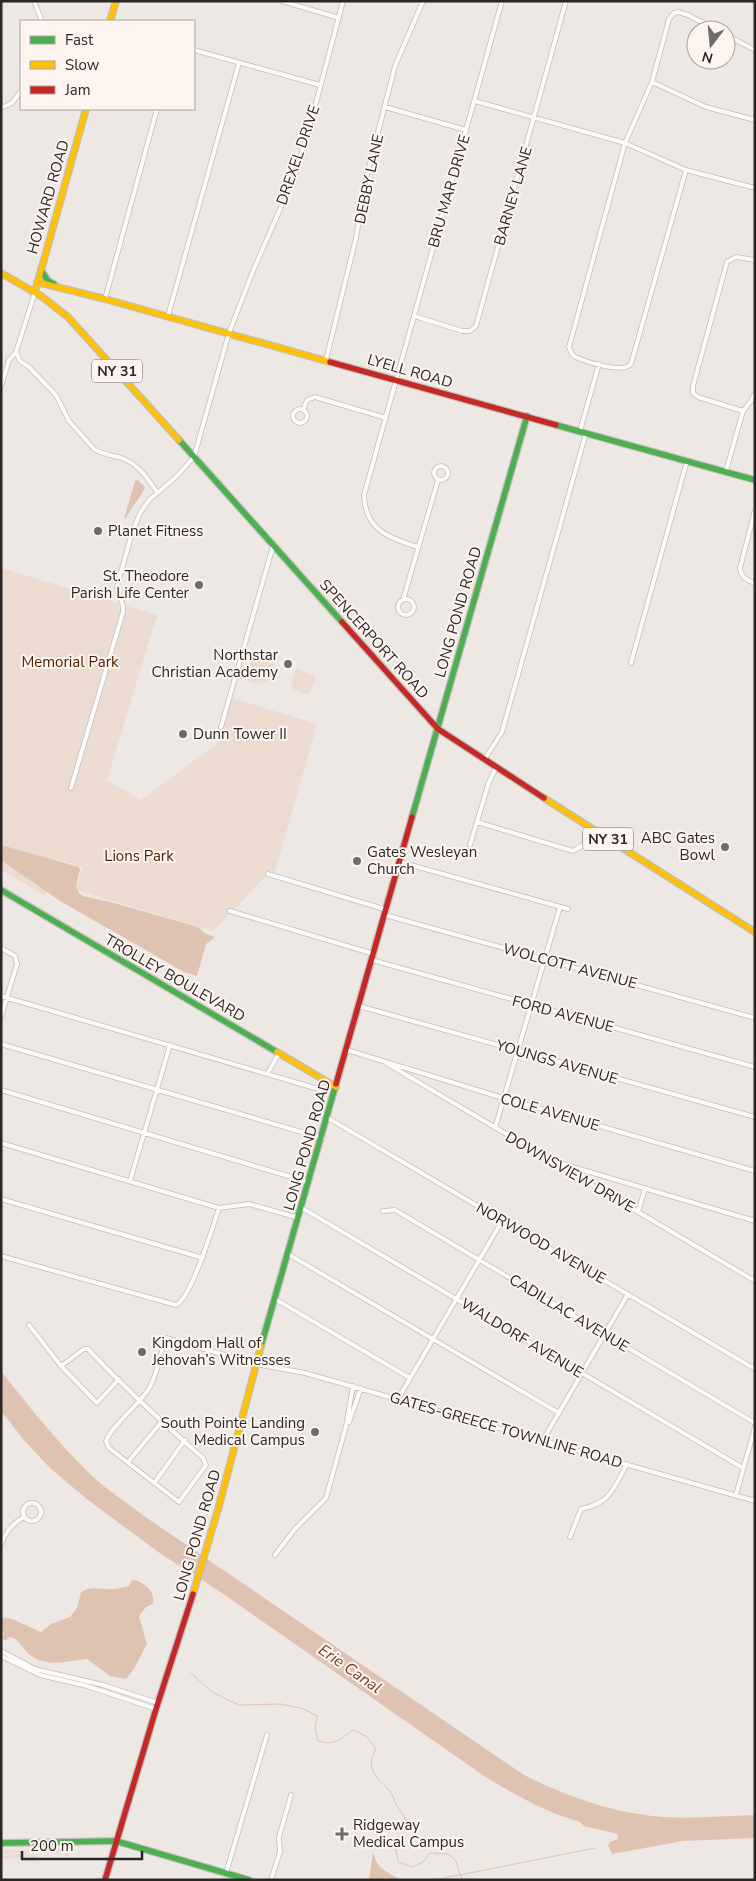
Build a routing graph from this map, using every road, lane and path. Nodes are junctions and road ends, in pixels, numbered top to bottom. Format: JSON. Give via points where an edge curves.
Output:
{"nodes":[{"id":1,"x":34,"y":1,"type":"edge"},
{"id":2,"x":116,"y":1,"type":"edge"},
{"id":3,"x":282,"y":1,"type":"edge"},
{"id":4,"x":343,"y":1,"type":"edge"},
{"id":5,"x":423,"y":1,"type":"edge"},
{"id":6,"x":502,"y":1,"type":"edge"},
{"id":7,"x":566,"y":1,"type":"edge"},
{"id":8,"x":339,"y":18,"type":"junction"},
{"id":9,"x":42,"y":20,"type":"edge"},
{"id":10,"x":110,"y":20,"type":"edge"},
{"id":11,"x":698,"y":20,"type":"edge"},
{"id":12,"x":736,"y":40,"type":"edge"},
{"id":13,"x":195,"y":50,"type":"edge"},
{"id":14,"x":755,"y":50,"type":"edge"},
{"id":15,"x":239,"y":63,"type":"junction"},
{"id":16,"x":652,"y":82,"type":"junction"},
{"id":17,"x":320,"y":85,"type":"junction"},
{"id":18,"x":20,"y":92,"type":"edge"},
{"id":19,"x":475,"y":101,"type":"junction"},
{"id":20,"x":385,"y":107,"type":"junction"},
{"id":21,"x":1,"y":108,"type":"edge"},
{"id":22,"x":86,"y":110,"type":"edge"},
{"id":23,"x":157,"y":110,"type":"edge"},
{"id":24,"x":535,"y":118,"type":"junction"},
{"id":25,"x":755,"y":120,"type":"edge"},
{"id":26,"x":466,"y":130,"type":"junction"},
{"id":27,"x":625,"y":143,"type":"junction"},
{"id":28,"x":686,"y":170,"type":"junction"},
{"id":29,"x":755,"y":188,"type":"edge"},
{"id":30,"x":755,"y":260,"type":"edge"},
{"id":31,"x":41,"y":270,"type":"junction"},
{"id":32,"x":1,"y":273,"type":"edge"},
{"id":33,"x":38,"y":282,"type":"junction"},
{"id":34,"x":58,"y":286,"type":"junction"},
{"id":35,"x":35,"y":292,"type":"junction"},
{"id":36,"x":105,"y":299,"type":"junction"},
{"id":37,"x":168,"y":316,"type":"junction"},
{"id":38,"x":414,"y":316,"type":"junction"},
{"id":39,"x":229,"y":333,"type":"junction"},
{"id":40,"x":16,"y":352,"type":"junction"},
{"id":41,"x":326,"y":360,"type":"junction"},
{"id":42,"x":599,"y":364,"type":"junction"},
{"id":43,"x":397,"y":380,"type":"junction"},
{"id":44,"x":1,"y":387,"type":"edge"},
{"id":45,"x":755,"y":393,"type":"edge"},
{"id":46,"x":303,"y":410,"type":"dead end"},
{"id":47,"x":743,"y":411,"type":"junction"},
{"id":48,"x":527,"y":416,"type":"junction"},
{"id":49,"x":386,"y":418,"type":"junction"},
{"id":50,"x":583,"y":432,"type":"junction"},
{"id":51,"x":194,"y":457,"type":"junction"},
{"id":52,"x":687,"y":461,"type":"junction"},
{"id":53,"x":726,"y":471,"type":"junction"},
{"id":54,"x":438,"y":480,"type":"dead end"},
{"id":55,"x":755,"y":480,"type":"edge"},
{"id":56,"x":157,"y":492,"type":"junction"},
{"id":57,"x":755,"y":510,"type":"edge"},
{"id":58,"x":273,"y":546,"type":"junction"},
{"id":59,"x":418,"y":547,"type":"junction"},
{"id":60,"x":755,"y":583,"type":"edge"},
{"id":61,"x":403,"y":600,"type":"junction"},
{"id":62,"x":631,"y":663,"type":"dead end"},
{"id":63,"x":221,"y":727,"type":"dead end"},
{"id":64,"x":438,"y":729,"type":"junction"},
{"id":65,"x":484,"y":760,"type":"junction"},
{"id":66,"x":496,"y":768,"type":"junction"},
{"id":67,"x":71,"y":788,"type":"dead end"},
{"id":68,"x":477,"y":822,"type":"junction"},
{"id":69,"x":592,"y":829,"type":"junction"},
{"id":70,"x":470,"y":845,"type":"dead end"},
{"id":71,"x":400,"y":862,"type":"junction"},
{"id":72,"x":268,"y":874,"type":"dead end"},
{"id":73,"x":1,"y":890,"type":"edge"},
{"id":74,"x":560,"y":907,"type":"junction"},
{"id":75,"x":568,"y":909,"type":"dead end"},
{"id":76,"x":230,"y":911,"type":"dead end"},
{"id":77,"x":386,"y":912,"type":"junction"},
{"id":78,"x":755,"y":932,"type":"edge"},
{"id":79,"x":1,"y":948,"type":"edge"},
{"id":80,"x":373,"y":957,"type":"junction"},
{"id":81,"x":545,"y":959,"type":"junction"},
{"id":82,"x":1,"y":996,"type":"edge"},
{"id":83,"x":7,"y":997,"type":"junction"},
{"id":84,"x":359,"y":1006,"type":"junction"},
{"id":85,"x":531,"y":1006,"type":"junction"},
{"id":86,"x":1,"y":1017,"type":"edge"},
{"id":87,"x":755,"y":1018,"type":"edge"},
{"id":88,"x":1,"y":1044,"type":"edge"},
{"id":89,"x":170,"y":1045,"type":"junction"},
{"id":90,"x":347,"y":1050,"type":"junction"},
{"id":91,"x":518,"y":1051,"type":"junction"},
{"id":92,"x":279,"y":1053,"type":"junction"},
{"id":93,"x":386,"y":1063,"type":"junction"},
{"id":94,"x":755,"y":1067,"type":"edge"},
{"id":95,"x":268,"y":1073,"type":"junction"},
{"id":96,"x":336,"y":1087,"type":"junction"},
{"id":97,"x":158,"y":1089,"type":"junction"},
{"id":98,"x":1,"y":1090,"type":"edge"},
{"id":99,"x":325,"y":1091,"type":"dead end"},
{"id":100,"x":504,"y":1098,"type":"junction"},
{"id":101,"x":755,"y":1117,"type":"edge"},
{"id":102,"x":328,"y":1118,"type":"junction"},
{"id":103,"x":495,"y":1128,"type":"junction"},
{"id":104,"x":145,"y":1133,"type":"junction"},
{"id":105,"x":322,"y":1138,"type":"junction"},
{"id":106,"x":1,"y":1143,"type":"edge"},
{"id":107,"x":549,"y":1160,"type":"junction"},
{"id":108,"x":755,"y":1171,"type":"edge"},
{"id":109,"x":130,"y":1181,"type":"junction"},
{"id":110,"x":309,"y":1182,"type":"junction"},
{"id":111,"x":645,"y":1189,"type":"junction"},
{"id":112,"x":1,"y":1199,"type":"edge"},
{"id":113,"x":219,"y":1208,"type":"junction"},
{"id":114,"x":302,"y":1208,"type":"junction"},
{"id":115,"x":383,"y":1211,"type":"dead end"},
{"id":116,"x":638,"y":1212,"type":"junction"},
{"id":117,"x":298,"y":1218,"type":"junction"},
{"id":118,"x":502,"y":1221,"type":"junction"},
{"id":119,"x":755,"y":1221,"type":"edge"},
{"id":120,"x":288,"y":1254,"type":"junction"},
{"id":121,"x":1,"y":1256,"type":"edge"},
{"id":122,"x":203,"y":1258,"type":"junction"},
{"id":123,"x":479,"y":1260,"type":"junction"},
{"id":124,"x":755,"y":1281,"type":"edge"},
{"id":125,"x":628,"y":1294,"type":"junction"},
{"id":126,"x":275,"y":1299,"type":"junction"},
{"id":127,"x":456,"y":1299,"type":"junction"},
{"id":128,"x":29,"y":1325,"type":"dead end"},
{"id":129,"x":605,"y":1334,"type":"junction"},
{"id":130,"x":433,"y":1338,"type":"junction"},
{"id":131,"x":256,"y":1364,"type":"junction"},
{"id":132,"x":61,"y":1366,"type":"junction"},
{"id":133,"x":755,"y":1369,"type":"edge"},
{"id":134,"x":582,"y":1374,"type":"junction"},
{"id":135,"x":410,"y":1378,"type":"junction"},
{"id":136,"x":119,"y":1379,"type":"junction"},
{"id":137,"x":353,"y":1386,"type":"junction"},
{"id":138,"x":361,"y":1388,"type":"junction"},
{"id":139,"x":398,"y":1399,"type":"junction"},
{"id":140,"x":141,"y":1400,"type":"junction"},
{"id":141,"x":559,"y":1413,"type":"junction"},
{"id":142,"x":163,"y":1420,"type":"junction"},
{"id":143,"x":755,"y":1423,"type":"edge"},
{"id":144,"x":346,"y":1426,"type":"junction"},
{"id":145,"x":755,"y":1427,"type":"edge"},
{"id":146,"x":185,"y":1440,"type":"junction"},
{"id":147,"x":543,"y":1440,"type":"junction"},
{"id":148,"x":128,"y":1462,"type":"junction"},
{"id":149,"x":627,"y":1464,"type":"junction"},
{"id":150,"x":743,"y":1468,"type":"junction"},
{"id":151,"x":155,"y":1482,"type":"junction"},
{"id":152,"x":736,"y":1495,"type":"junction"},
{"id":153,"x":755,"y":1501,"type":"edge"},
{"id":154,"x":24,"y":1517,"type":"junction"},
{"id":155,"x":570,"y":1537,"type":"dead end"},
{"id":156,"x":1,"y":1544,"type":"edge"},
{"id":157,"x":275,"y":1555,"type":"dead end"},
{"id":158,"x":1,"y":1650,"type":"edge"},
{"id":159,"x":1,"y":1656,"type":"edge"},
{"id":160,"x":157,"y":1706,"type":"junction"},
{"id":161,"x":266,"y":1735,"type":"dead end"},
{"id":162,"x":291,"y":1795,"type":"dead end"},
{"id":163,"x":116,"y":1841,"type":"junction"},
{"id":164,"x":1,"y":1843,"type":"edge"},
{"id":165,"x":226,"y":1873,"type":"junction"},
{"id":166,"x":105,"y":1880,"type":"edge"},
{"id":167,"x":249,"y":1880,"type":"edge"},
{"id":168,"x":271,"y":1880,"type":"edge"}],
"edges":[{"from":1,"to":9,"type":"street"},
{"from":2,"to":10,"type":"main road"},
{"from":3,"to":8,"type":"street"},
{"from":4,"to":8,"type":"street","name":"DREXEL DRIVE"},
{"from":5,"to":20,"type":"street","name":"DEBBY LANE","via":[[396,66]]},
{"from":6,"to":19,"type":"street","name":"BRU MAR DRIVE"},
{"from":7,"to":24,"type":"street","name":"BARNEY LANE"},
{"from":8,"to":17,"type":"street","name":"DREXEL DRIVE"},
{"from":11,"to":16,"type":"street","via":[[674,13],[667,23]]},
{"from":12,"to":14,"type":"street"},
{"from":13,"to":15,"type":"street"},
{"from":15,"to":17,"type":"street"},
{"from":15,"to":37,"type":"street"},
{"from":16,"to":25,"type":"street","via":[[706,107]]},
{"from":16,"to":27,"type":"street"},
{"from":17,"to":39,"type":"street","name":"DREXEL DRIVE","via":[[294,175]]},
{"from":18,"to":21,"type":"street"},
{"from":19,"to":24,"type":"street"},
{"from":19,"to":26,"type":"street","name":"BRU MAR DRIVE"},
{"from":20,"to":26,"type":"street"},
{"from":20,"to":41,"type":"street","name":"DEBBY LANE"},
{"from":22,"to":31,"type":"main road","name":"HOWARD ROAD"},
{"from":23,"to":36,"type":"street"},
{"from":24,"to":27,"type":"street"},
{"from":24,"to":38,"type":"street","name":"BARNEY LANE","via":[[476,326],[470,331],[462,331]]},
{"from":26,"to":38,"type":"street","name":"BRU MAR DRIVE"},
{"from":27,"to":28,"type":"street"},
{"from":27,"to":42,"type":"street","via":[[569,347],[575,357]]},
{"from":28,"to":29,"type":"street"},
{"from":28,"to":42,"type":"street","via":[[631,364],[623,369]]},
{"from":30,"to":47,"type":"street","via":[[736,257],[727,262],[693,386],[698,397]]},
{"from":31,"to":33,"type":"main road","name":"HOWARD ROAD"},
{"from":31,"to":34,"type":"main road","name":"LYELL ROAD","via":[[48,281]]},
{"from":32,"to":35,"type":"main road","number":"NY 31"},
{"from":33,"to":34,"type":"main road","name":"LYELL ROAD"},
{"from":33,"to":35,"type":"main road","name":"HOWARD ROAD"},
{"from":34,"to":36,"type":"main road","name":"LYELL ROAD"},
{"from":35,"to":40,"type":"street"},
{"from":35,"to":51,"type":"main road","name":"SPENCERPORT ROAD","number":"NY 31","via":[[64,312]]},
{"from":36,"to":37,"type":"main road","name":"LYELL ROAD"},
{"from":37,"to":39,"type":"main road","name":"LYELL ROAD"},
{"from":38,"to":43,"type":"street","name":"BRU MAR DRIVE"},
{"from":39,"to":41,"type":"main road","name":"LYELL ROAD"},
{"from":39,"to":51,"type":"street","name":"DREXEL DRIVE"},
{"from":40,"to":44,"type":"street","via":[[9,360]]},
{"from":40,"to":56,"type":"street","via":[[20,360],[56,395],[69,421],[94,449],[137,466]]},
{"from":41,"to":43,"type":"main road","name":"LYELL ROAD"},
{"from":42,"to":50,"type":"street"},
{"from":43,"to":48,"type":"main road","name":"LYELL ROAD"},
{"from":43,"to":49,"type":"street","name":"BRU MAR DRIVE"},
{"from":45,"to":47,"type":"street"},
{"from":46,"to":49,"type":"street","via":[[307,400],[315,397]]},
{"from":47,"to":53,"type":"street"},
{"from":48,"to":50,"type":"main road","name":"LYELL ROAD"},
{"from":48,"to":64,"type":"main road","name":"LONG POND ROAD"},
{"from":49,"to":59,"type":"street","name":"BRU MAR DRIVE","via":[[365,488],[364,502],[374,525],[384,536]]},
{"from":50,"to":52,"type":"main road","name":"LYELL ROAD"},
{"from":50,"to":65,"type":"street","via":[[502,732]]},
{"from":51,"to":56,"type":"street"},
{"from":51,"to":58,"type":"main road","name":"SPENCERPORT ROAD","number":"NY 31"},
{"from":52,"to":53,"type":"main road","name":"LYELL ROAD"},
{"from":52,"to":62,"type":"street"},
{"from":53,"to":55,"type":"main road","name":"LYELL ROAD"},
{"from":54,"to":59,"type":"street"},
{"from":56,"to":67,"type":"street","via":[[144,507],[132,533],[118,586],[123,612]]},
{"from":57,"to":60,"type":"street","via":[[740,568],[745,579]]},
{"from":58,"to":63,"type":"street"},
{"from":58,"to":64,"type":"main road","name":"SPENCERPORT ROAD","number":"NY 31"},
{"from":59,"to":61,"type":"street"},
{"from":61,"to":61,"type":"street","via":[[399,610],[402,614],[410,614],[413,602]]},
{"from":64,"to":65,"type":"main road","name":"SPENCERPORT ROAD","number":"NY 31"},
{"from":64,"to":71,"type":"main road","name":"LONG POND ROAD"},
{"from":65,"to":66,"type":"main road","name":"SPENCERPORT ROAD","number":"NY 31"},
{"from":66,"to":68,"type":"street"},
{"from":66,"to":69,"type":"main road","name":"SPENCERPORT ROAD","number":"NY 31"},
{"from":68,"to":69,"type":"street","via":[[573,850],[583,844]]},
{"from":68,"to":70,"type":"street"},
{"from":69,"to":78,"type":"main road","name":"SPENCERPORT ROAD","number":"NY 31"},
{"from":71,"to":74,"type":"street"},
{"from":71,"to":77,"type":"main road","name":"LONG POND ROAD"},
{"from":72,"to":77,"type":"street","name":"WOLCOTT AVENUE"},
{"from":73,"to":92,"type":"main road","name":"TROLLEY BOULEVARD"},
{"from":74,"to":75,"type":"street"},
{"from":74,"to":81,"type":"street"},
{"from":76,"to":80,"type":"street","name":"FORD AVENUE"},
{"from":77,"to":80,"type":"main road","name":"LONG POND ROAD"},
{"from":77,"to":81,"type":"street","name":"WOLCOTT AVENUE"},
{"from":79,"to":83,"type":"street","via":[[17,960]]},
{"from":80,"to":84,"type":"main road","name":"LONG POND ROAD"},
{"from":80,"to":85,"type":"street","name":"FORD AVENUE"},
{"from":81,"to":85,"type":"street"},
{"from":81,"to":87,"type":"street","name":"WOLCOTT AVENUE"},
{"from":82,"to":83,"type":"street"},
{"from":83,"to":86,"type":"street"},
{"from":83,"to":89,"type":"street"},
{"from":84,"to":90,"type":"main road","name":"LONG POND ROAD"},
{"from":84,"to":91,"type":"street","name":"YOUNGS AVENUE"},
{"from":85,"to":91,"type":"street"},
{"from":85,"to":94,"type":"street","name":"FORD AVENUE"},
{"from":88,"to":97,"type":"street"},
{"from":89,"to":95,"type":"street"},
{"from":89,"to":97,"type":"street"},
{"from":90,"to":93,"type":"street","name":"COLE AVENUE"},
{"from":90,"to":96,"type":"main road","name":"LONG POND ROAD"},
{"from":91,"to":100,"type":"street"},
{"from":91,"to":101,"type":"street","name":"YOUNGS AVENUE"},
{"from":92,"to":95,"type":"street"},
{"from":92,"to":96,"type":"main road","name":"TROLLEY BOULEVARD"},
{"from":93,"to":100,"type":"street","name":"COLE AVENUE"},
{"from":93,"to":103,"type":"street","name":"DOWNSVIEW DRIVE"},
{"from":95,"to":99,"type":"street"},
{"from":96,"to":102,"type":"main road","name":"LONG POND ROAD"},
{"from":97,"to":104,"type":"street"},
{"from":97,"to":105,"type":"street"},
{"from":98,"to":104,"type":"street"},
{"from":100,"to":103,"type":"street"},
{"from":100,"to":108,"type":"street","name":"COLE AVENUE"},
{"from":102,"to":105,"type":"main road","name":"LONG POND ROAD"},
{"from":102,"to":118,"type":"street","name":"NORWOOD AVENUE"},
{"from":103,"to":107,"type":"street","name":"DOWNSVIEW DRIVE"},
{"from":104,"to":109,"type":"street"},
{"from":104,"to":110,"type":"street"},
{"from":105,"to":110,"type":"main road","name":"LONG POND ROAD"},
{"from":106,"to":109,"type":"street"},
{"from":107,"to":111,"type":"street"},
{"from":107,"to":116,"type":"street","name":"DOWNSVIEW DRIVE"},
{"from":109,"to":113,"type":"street"},
{"from":110,"to":114,"type":"main road","name":"LONG POND ROAD"},
{"from":111,"to":116,"type":"street"},
{"from":111,"to":119,"type":"street"},
{"from":112,"to":122,"type":"street"},
{"from":113,"to":117,"type":"street","via":[[249,1204]]},
{"from":113,"to":122,"type":"street"},
{"from":114,"to":117,"type":"main road","name":"LONG POND ROAD"},
{"from":114,"to":127,"type":"street","name":"WALDORF AVENUE"},
{"from":115,"to":123,"type":"street","name":"CADILLAC AVENUE","via":[[395,1210]]},
{"from":116,"to":124,"type":"street","name":"DOWNSVIEW DRIVE"},
{"from":117,"to":120,"type":"main road","name":"LONG POND ROAD"},
{"from":118,"to":123,"type":"street"},
{"from":118,"to":125,"type":"street","name":"NORWOOD AVENUE"},
{"from":120,"to":126,"type":"main road","name":"LONG POND ROAD"},
{"from":120,"to":130,"type":"street"},
{"from":121,"to":122,"type":"street","via":[[176,1305],[183,1300]]},
{"from":123,"to":127,"type":"street"},
{"from":123,"to":129,"type":"street","name":"CADILLAC AVENUE"},
{"from":125,"to":129,"type":"street"},
{"from":125,"to":133,"type":"street","name":"NORWOOD AVENUE"},
{"from":126,"to":131,"type":"main road","name":"LONG POND ROAD"},
{"from":126,"to":135,"type":"street"},
{"from":127,"to":130,"type":"street"},
{"from":127,"to":134,"type":"street","name":"WALDORF AVENUE"},
{"from":128,"to":132,"type":"street"},
{"from":129,"to":134,"type":"street"},
{"from":129,"to":143,"type":"street","name":"CADILLAC AVENUE"},
{"from":130,"to":135,"type":"street"},
{"from":130,"to":141,"type":"street"},
{"from":131,"to":137,"type":"street","name":"GATES-GREECE TOWNLINE ROAD"},
{"from":131,"to":140,"type":"street","name":"GATES-GREECE TOWNLINE ROAD","via":[[166,1338],[150,1388]]},
{"from":131,"to":160,"type":"main road","name":"LONG POND ROAD","via":[[207,1548]]},
{"from":132,"to":136,"type":"street","via":[[88,1349]]},
{"from":132,"to":136,"type":"street","via":[[97,1403]]},
{"from":134,"to":141,"type":"street"},
{"from":134,"to":150,"type":"street","name":"WALDORF AVENUE"},
{"from":135,"to":139,"type":"street"},
{"from":136,"to":140,"type":"street"},
{"from":137,"to":138,"type":"street","name":"GATES-GREECE TOWNLINE ROAD"},
{"from":137,"to":144,"type":"street"},
{"from":138,"to":139,"type":"street","name":"GATES-GREECE TOWNLINE ROAD"},
{"from":138,"to":144,"type":"street"},
{"from":139,"to":147,"type":"street","name":"GATES-GREECE TOWNLINE ROAD"},
{"from":140,"to":142,"type":"street"},
{"from":140,"to":148,"type":"street","via":[[106,1441],[109,1448]]},
{"from":141,"to":147,"type":"street"},
{"from":142,"to":146,"type":"street"},
{"from":142,"to":148,"type":"street"},
{"from":144,"to":157,"type":"street","via":[[326,1498],[294,1529]]},
{"from":145,"to":150,"type":"street"},
{"from":146,"to":151,"type":"street"},
{"from":146,"to":151,"type":"street","via":[[206,1462],[202,1471],[179,1502]]},
{"from":147,"to":149,"type":"street","name":"GATES-GREECE TOWNLINE ROAD"},
{"from":148,"to":151,"type":"street"},
{"from":149,"to":152,"type":"street","name":"GATES-GREECE TOWNLINE ROAD"},
{"from":149,"to":155,"type":"street","via":[[607,1499],[581,1509]]},
{"from":150,"to":152,"type":"street"},
{"from":152,"to":153,"type":"street","name":"GATES-GREECE TOWNLINE ROAD"},
{"from":154,"to":154,"type":"street","via":[[35,1520],[40,1508],[33,1503],[28,1504]]},
{"from":154,"to":156,"type":"street","via":[[6,1532]]},
{"from":158,"to":160,"type":"street","via":[[36,1669],[103,1685]]},
{"from":159,"to":160,"type":"street","via":[[40,1675]]},
{"from":160,"to":163,"type":"main road","name":"LONG POND ROAD"},
{"from":161,"to":165,"type":"street"},
{"from":162,"to":168,"type":"street"},
{"from":163,"to":164,"type":"main road"},
{"from":163,"to":165,"type":"main road"},
{"from":163,"to":166,"type":"main road","name":"LONG POND ROAD"},
{"from":165,"to":167,"type":"main road"}]}
